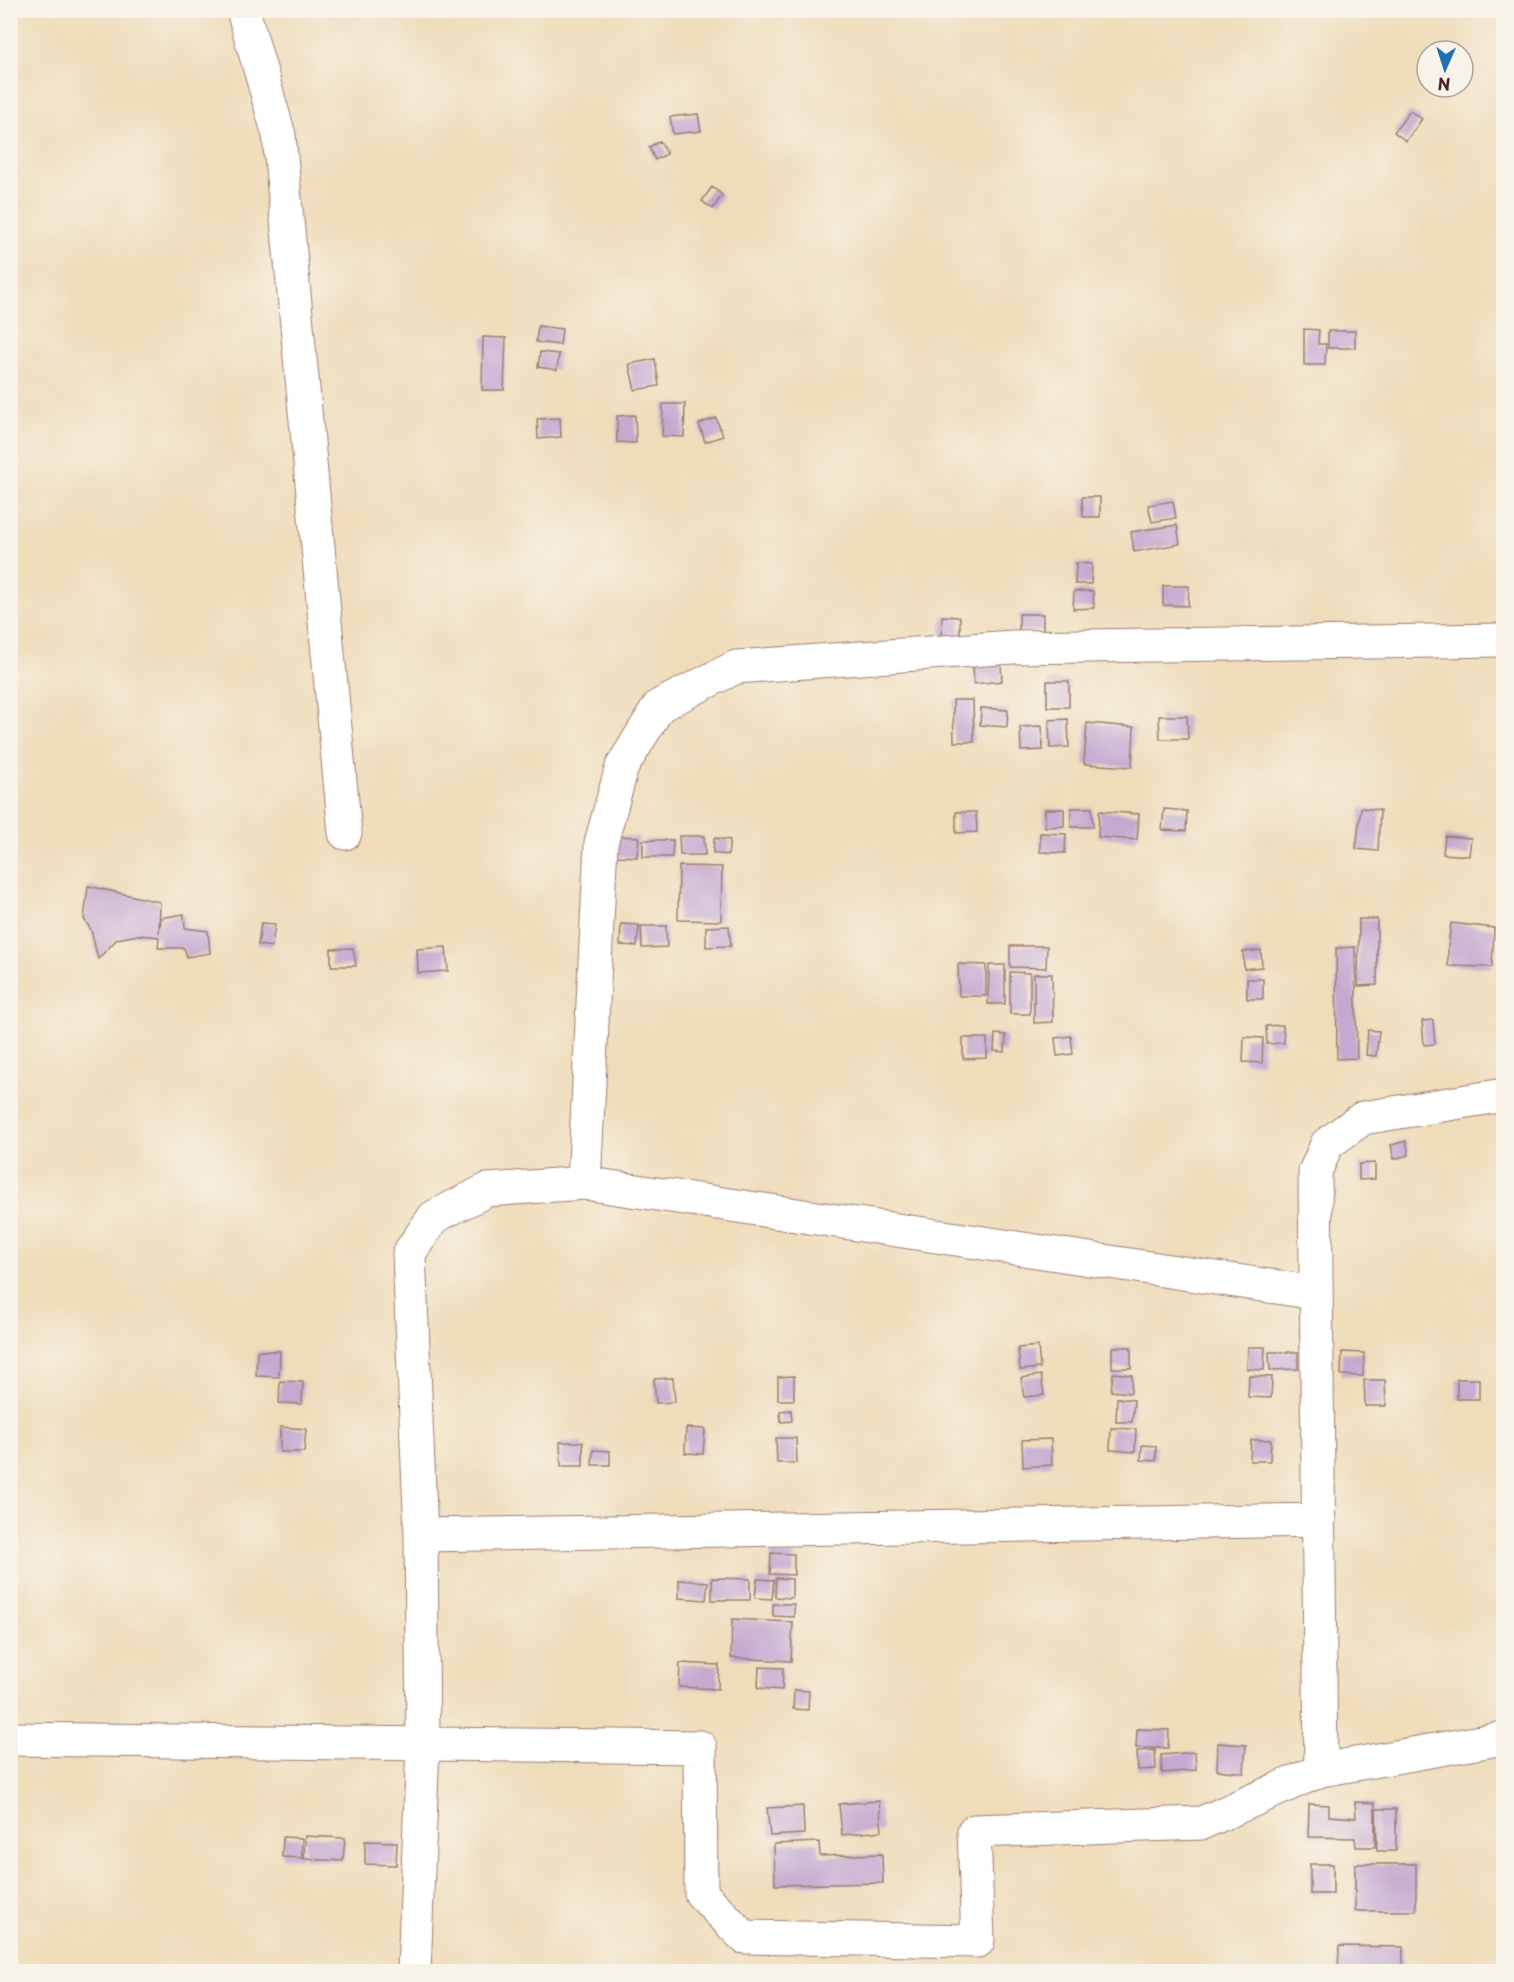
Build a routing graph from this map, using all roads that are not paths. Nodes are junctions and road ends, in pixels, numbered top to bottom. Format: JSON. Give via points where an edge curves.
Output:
{"nodes":[{"id":1,"x":243,"y":10,"type":"edge"},
{"id":2,"x":1503,"y":640,"type":"edge"},
{"id":3,"x":345,"y":833,"type":"dead end"},
{"id":4,"x":1503,"y":1095,"type":"edge"},
{"id":5,"x":584,"y":1182,"type":"junction"},
{"id":6,"x":1316,"y":1293,"type":"junction"},
{"id":7,"x":1319,"y":1520,"type":"junction"},
{"id":8,"x":421,"y":1535,"type":"junction"},
{"id":9,"x":1503,"y":1738,"type":"edge"},
{"id":10,"x":10,"y":1739,"type":"edge"},
{"id":11,"x":423,"y":1745,"type":"junction"},
{"id":12,"x":1322,"y":1770,"type":"junction"},
{"id":13,"x":414,"y":1971,"type":"edge"}],
"edges":[{"from":1,"to":3,"type":"street","via":[[279,135]]},
{"from":2,"to":5,"type":"street","via":[[1013,647],[736,667],[659,706],[622,766],[601,843]]},
{"from":4,"to":6,"type":"street","via":[[1363,1118],[1327,1144],[1315,1172]]},
{"from":5,"to":6,"type":"street"},
{"from":5,"to":8,"type":"street","via":[[487,1190],[434,1217],[409,1253]]},
{"from":6,"to":7,"type":"street"},
{"from":7,"to":8,"type":"street"},
{"from":7,"to":12,"type":"street"},
{"from":8,"to":11,"type":"street"},
{"from":9,"to":12,"type":"street"},
{"from":10,"to":11,"type":"street"},
{"from":11,"to":12,"type":"street","via":[[700,1747],[701,1893],[744,1937],[978,1941],[974,1831],[1202,1823]]},
{"from":11,"to":13,"type":"street"}]}
